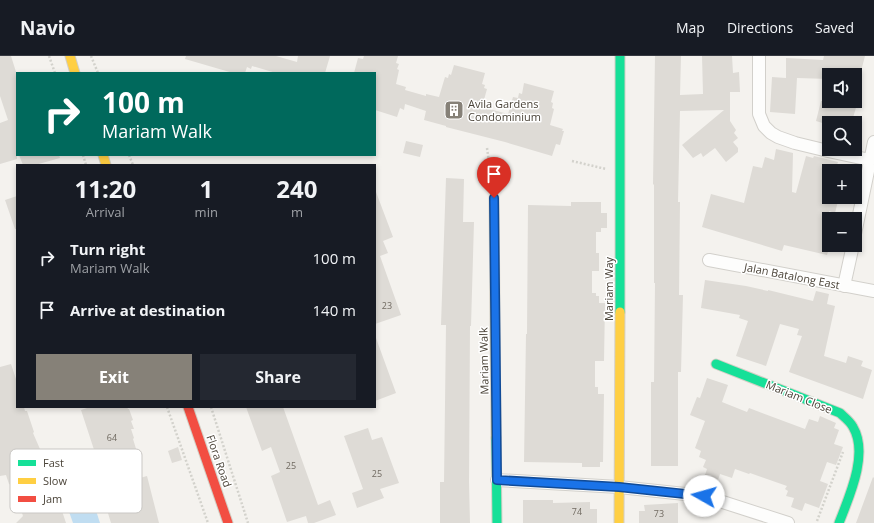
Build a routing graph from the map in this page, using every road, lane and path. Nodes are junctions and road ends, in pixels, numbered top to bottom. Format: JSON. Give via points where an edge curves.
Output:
{"nodes":[{"id":1,"x":49,"y":56,"type":"edge"},
{"id":2,"x":70,"y":56,"type":"edge"},
{"id":3,"x":91,"y":56,"type":"edge"},
{"id":4,"x":620,"y":56,"type":"edge"},
{"id":5,"x":758,"y":56,"type":"edge"},
{"id":6,"x":55,"y":72,"type":"edge"},
{"id":7,"x":75,"y":72,"type":"edge"},
{"id":8,"x":98,"y":72,"type":"edge"},
{"id":9,"x":874,"y":142,"type":"edge"},
{"id":10,"x":487,"y":148,"type":"dead end"},
{"id":11,"x":870,"y":160,"type":"junction"},
{"id":12,"x":572,"y":161,"type":"dead end"},
{"id":13,"x":621,"y":173,"type":"junction"},
{"id":14,"x":494,"y":198,"type":"joint"},
{"id":15,"x":859,"y":212,"type":"edge"},
{"id":16,"x":851,"y":252,"type":"edge"},
{"id":17,"x":709,"y":260,"type":"dead end"},
{"id":18,"x":844,"y":286,"type":"junction"},
{"id":19,"x":874,"y":291,"type":"edge"},
{"id":20,"x":716,"y":364,"type":"dead end"},
{"id":21,"x":167,"y":408,"type":"edge"},
{"id":22,"x":188,"y":408,"type":"edge"},
{"id":23,"x":210,"y":408,"type":"edge"},
{"id":24,"x":843,"y":452,"type":"dead end"},
{"id":25,"x":497,"y":480,"type":"junction"},
{"id":26,"x":619,"y":487,"type":"junction"},
{"id":27,"x":817,"y":521,"type":"dead end"},
{"id":28,"x":208,"y":523,"type":"edge"},
{"id":29,"x":228,"y":523,"type":"edge"},
{"id":30,"x":248,"y":523,"type":"edge"},
{"id":31,"x":497,"y":523,"type":"edge"},
{"id":32,"x":618,"y":523,"type":"edge"},
{"id":33,"x":788,"y":523,"type":"edge"},
{"id":34,"x":839,"y":523,"type":"edge"}],
"edges":[{"from":1,"to":6,"type":"path"},
{"from":2,"to":7,"type":"street"},
{"from":3,"to":8,"type":"path"},
{"from":4,"to":13,"type":"street","name":"Mariam Way"},
{"from":5,"to":11,"type":"street","via":[[759,114],[764,126],[771,133],[795,143]]},
{"from":9,"to":11,"type":"street"},
{"from":10,"to":14,"type":"path"},
{"from":11,"to":15,"type":"street"},
{"from":12,"to":13,"type":"path"},
{"from":13,"to":26,"type":"street","name":"Mariam Way"},
{"from":14,"to":25,"type":"street","name":"Mariam Walk"},
{"from":16,"to":18,"type":"street"},
{"from":17,"to":18,"type":"street","name":"Jalan Batalong East"},
{"from":18,"to":19,"type":"street","name":"Jalan Batalong East"},
{"from":20,"to":34,"type":"street","name":"Mariam Close","via":[[840,413],[850,422],[855,432],[858,452],[857,470]]},
{"from":21,"to":28,"type":"path"},
{"from":22,"to":29,"type":"street","name":"Flora Road"},
{"from":23,"to":30,"type":"path"},
{"from":24,"to":27,"type":"path"},
{"from":25,"to":26,"type":"street"},
{"from":25,"to":31,"type":"street","name":"Mariam Walk"},
{"from":26,"to":32,"type":"street","name":"Mariam Way"},
{"from":26,"to":33,"type":"street","via":[[704,496]]}]}
